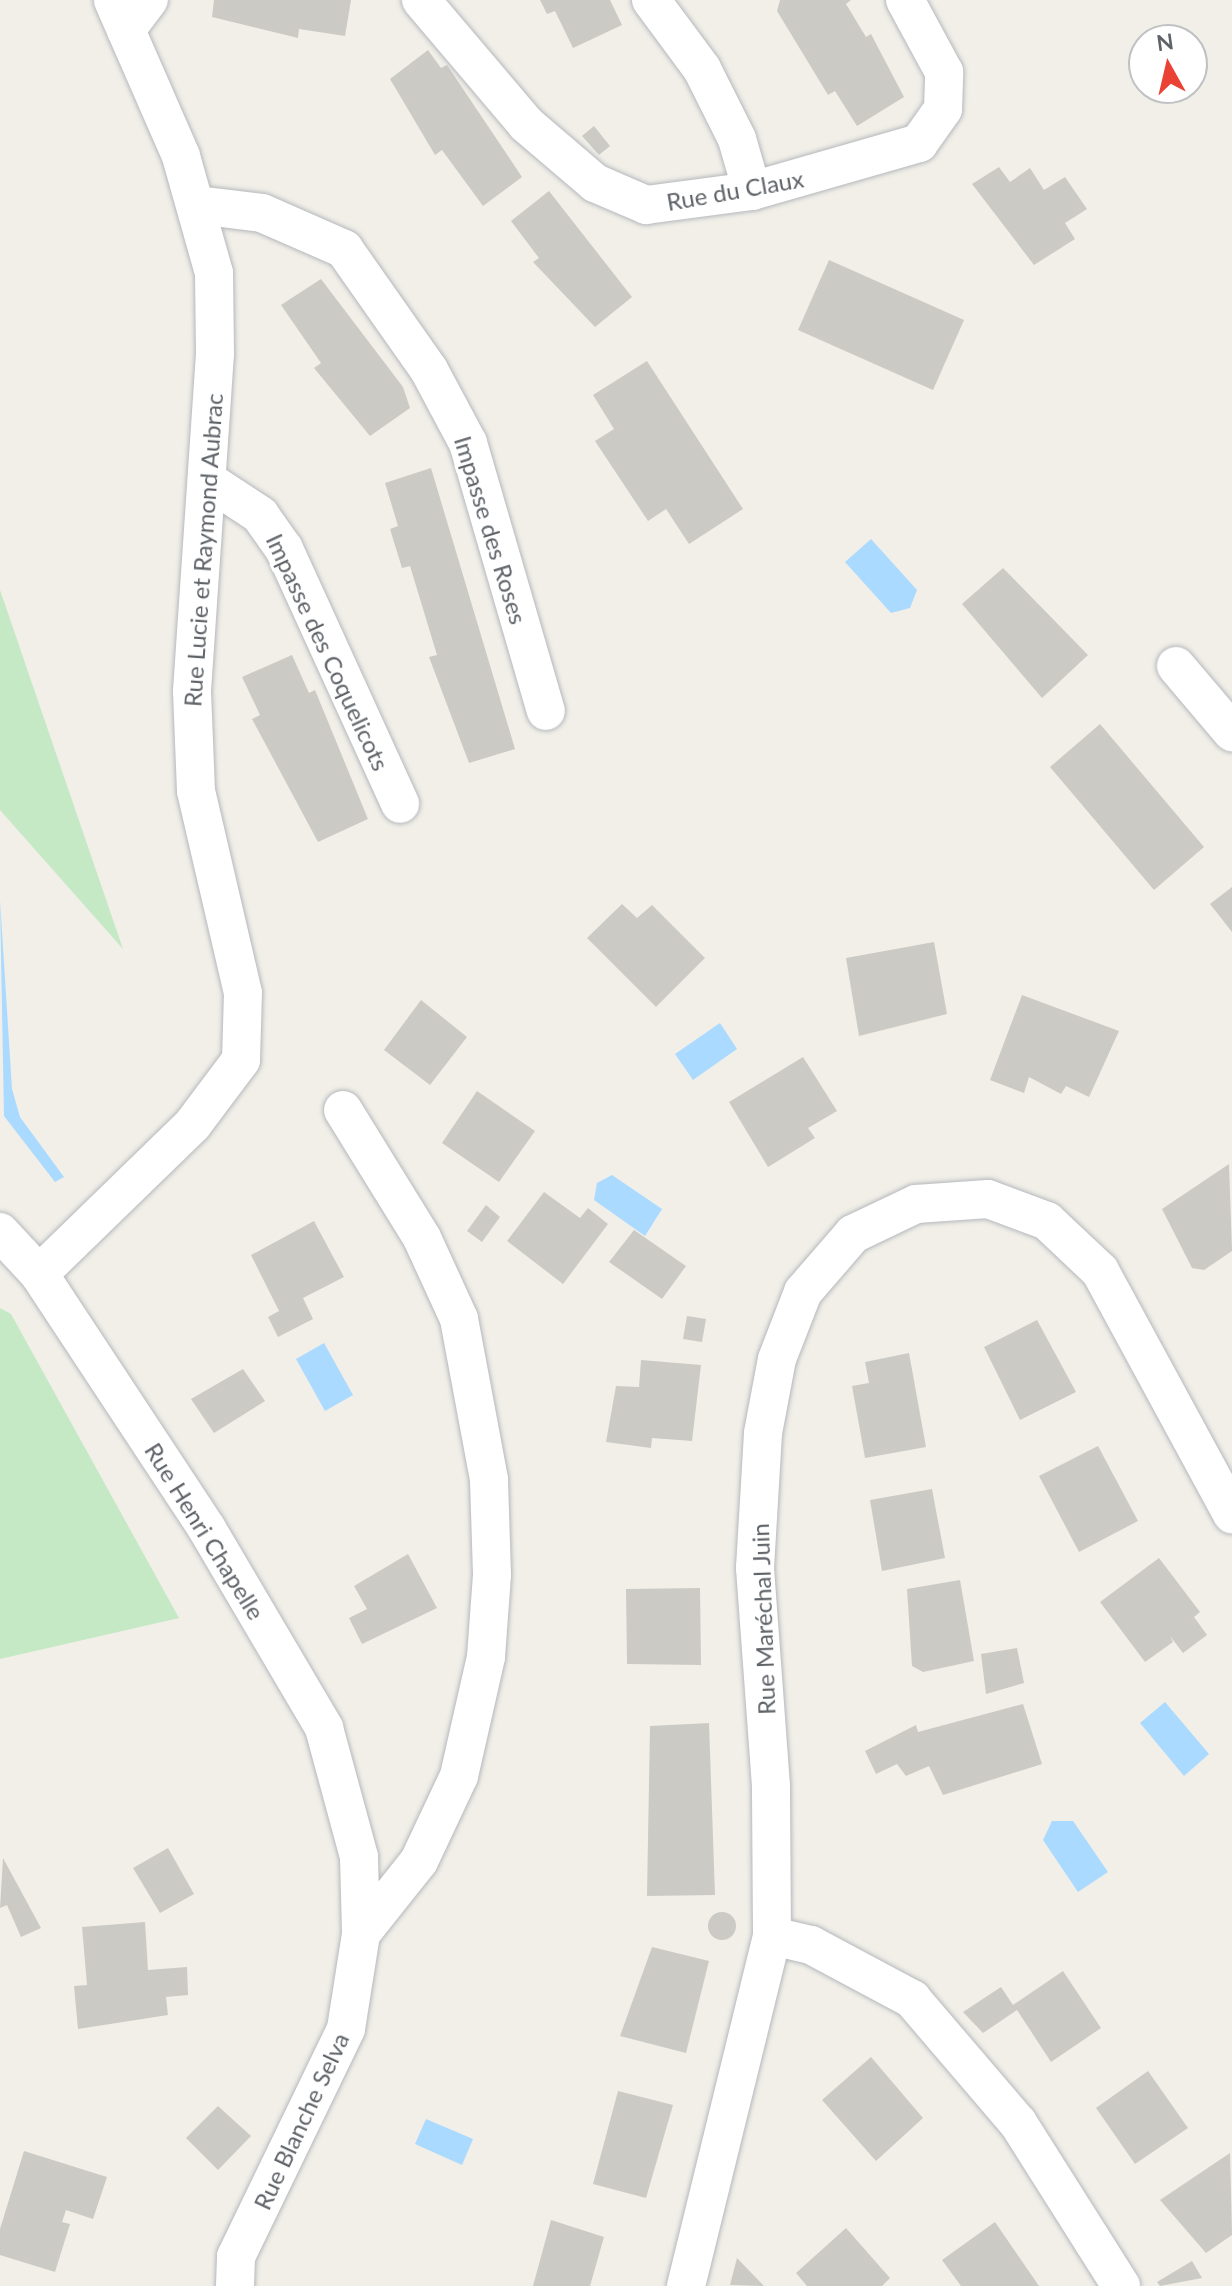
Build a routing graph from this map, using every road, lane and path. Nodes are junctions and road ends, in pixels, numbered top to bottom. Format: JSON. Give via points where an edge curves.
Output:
{"nodes":[{"id":1,"x":149,"y":0,"type":"edge"},
{"id":2,"x":421,"y":0,"type":"edge"},
{"id":3,"x":651,"y":0,"type":"edge"},
{"id":4,"x":905,"y":0,"type":"edge"},
{"id":5,"x":120,"y":15,"type":"edge"},
{"id":6,"x":752,"y":191,"type":"junction"},
{"id":7,"x":197,"y":205,"type":"junction"},
{"id":8,"x":207,"y":480,"type":"junction"},
{"id":9,"x":1176,"y":666,"type":"dead end"},
{"id":10,"x":546,"y":711,"type":"dead end"},
{"id":11,"x":1232,"y":732,"type":"edge"},
{"id":12,"x":400,"y":804,"type":"dead end"},
{"id":13,"x":343,"y":1110,"type":"dead end"},
{"id":14,"x":0,"y":1232,"type":"edge"},
{"id":15,"x":39,"y":1274,"type":"junction"},
{"id":16,"x":1232,"y":1514,"type":"edge"},
{"id":17,"x":359,"y":1857,"type":"joint"},
{"id":18,"x":361,"y":1934,"type":"junction"},
{"id":19,"x":772,"y":1936,"type":"junction"},
{"id":20,"x":235,"y":2286,"type":"edge"},
{"id":21,"x":686,"y":2286,"type":"edge"},
{"id":22,"x":1121,"y":2286,"type":"edge"}],
"edges":[{"from":1,"to":5,"type":"street"},
{"from":2,"to":6,"type":"street","name":"Rue du Claux","via":[[526,124],[595,183],[646,205]]},
{"from":3,"to":6,"type":"street","via":[[702,69],[737,139]]},
{"from":4,"to":6,"type":"street","name":"Rue du Claux","via":[[944,72],[943,109],[919,143]]},
{"from":5,"to":7,"type":"street","name":"Rue Lucie et Raymond Aubrac"},
{"from":7,"to":8,"type":"street","name":"Rue Lucie et Raymond Aubrac","via":[[214,273]]},
{"from":7,"to":10,"type":"street","name":"Impasse des Roses","via":[[262,213],[344,249],[420,357],[468,443]]},
{"from":8,"to":12,"type":"street","name":"Impasse des Coquelicots","via":[[260,515],[284,549]]},
{"from":8,"to":15,"type":"street","name":"Rue Lucie et Raymond Aubrac","via":[[192,691],[196,791],[243,993],[241,1060],[193,1124]]},
{"from":9,"to":11,"type":"street"},
{"from":13,"to":18,"type":"street","via":[[422,1238],[459,1319],[489,1480],[492,1575],[486,1657],[459,1776],[419,1861]]},
{"from":14,"to":15,"type":"street","name":"Rue Henri Chapelle"},
{"from":15,"to":17,"type":"street","name":"Rue Henri Chapelle","via":[[207,1529],[324,1728]]},
{"from":16,"to":19,"type":"street","name":"Rue Maréchal Juin","via":[[1100,1271],[1047,1221],[988,1199],[916,1204],[853,1234],[803,1292],[777,1359],[763,1433],[755,1568],[771,1786]]},
{"from":17,"to":18,"type":"street","name":"Rue Blanche Selva"},
{"from":18,"to":20,"type":"street","name":"Rue Blanche Selva","via":[[346,2029],[236,2257]]},
{"from":19,"to":21,"type":"street","name":"Rue Maréchal Juin"},
{"from":19,"to":22,"type":"street","via":[[811,1945],[912,1999],[1018,2123]]}]}
